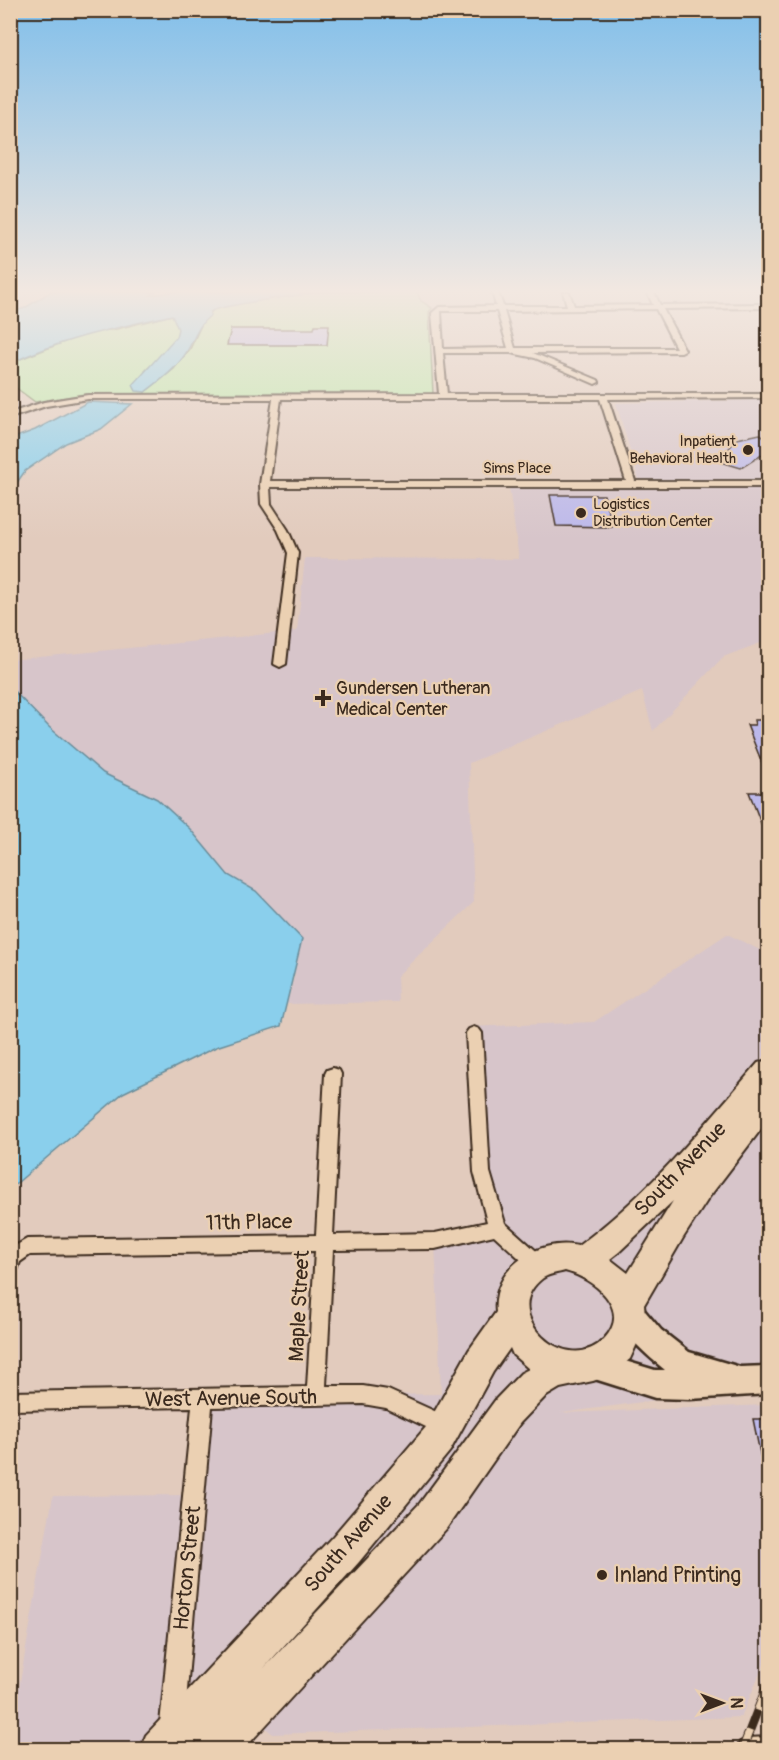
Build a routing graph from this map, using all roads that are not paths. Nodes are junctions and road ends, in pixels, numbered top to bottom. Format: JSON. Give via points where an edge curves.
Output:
{"nodes":[{"id":1,"x":441,"y":374,"type":"edge"},
{"id":2,"x":577,"y":374,"type":"edge"},
{"id":3,"x":595,"y":382,"type":"dead end"},
{"id":4,"x":768,"y":396,"type":"edge"},
{"id":5,"x":277,"y":397,"type":"junction"},
{"id":6,"x":603,"y":397,"type":"junction"},
{"id":7,"x":443,"y":398,"type":"junction"},
{"id":8,"x":10,"y":416,"type":"edge"},
{"id":9,"x":631,"y":483,"type":"junction"},
{"id":10,"x":265,"y":484,"type":"junction"},
{"id":11,"x":768,"y":484,"type":"edge"},
{"id":12,"x":280,"y":664,"type":"dead end"},
{"id":13,"x":474,"y":1033,"type":"dead end"},
{"id":14,"x":768,"y":1071,"type":"edge"},
{"id":15,"x":333,"y":1074,"type":"dead end"},
{"id":16,"x":768,"y":1100,"type":"edge"},
{"id":17,"x":497,"y":1227,"type":"junction"},
{"id":18,"x":325,"y":1244,"type":"junction"},
{"id":19,"x":584,"y":1260,"type":"junction"},
{"id":20,"x":537,"y":1263,"type":"junction"},
{"id":21,"x":10,"y":1267,"type":"edge"},
{"id":22,"x":629,"y":1309,"type":"junction"},
{"id":23,"x":511,"y":1319,"type":"junction"},
{"id":24,"x":585,"y":1366,"type":"junction"},
{"id":25,"x":755,"y":1380,"type":"edge"},
{"id":26,"x":316,"y":1397,"type":"junction"},
{"id":27,"x":204,"y":1398,"type":"junction"},
{"id":28,"x":10,"y":1401,"type":"edge"},
{"id":29,"x":445,"y":1426,"type":"junction"},
{"id":30,"x":165,"y":1744,"type":"edge"},
{"id":31,"x":214,"y":1749,"type":"edge"},
{"id":32,"x":748,"y":1749,"type":"edge"},
{"id":33,"x":768,"y":1749,"type":"edge"}],
"edges":[{"from":1,"to":7,"type":"street"},
{"from":2,"to":3,"type":"street"},
{"from":4,"to":6,"type":"street"},
{"from":5,"to":7,"type":"street"},
{"from":5,"to":8,"type":"street","via":[[79,398],[44,404]]},
{"from":5,"to":10,"type":"street"},
{"from":6,"to":7,"type":"street"},
{"from":6,"to":9,"type":"street"},
{"from":9,"to":10,"type":"street","name":"Sims Place"},
{"from":9,"to":11,"type":"street","name":"Sims Place"},
{"from":10,"to":12,"type":"street","via":[[266,504],[293,553]]},
{"from":13,"to":17,"type":"street","via":[[482,1172]]},
{"from":14,"to":19,"type":"highway","name":"South Avenue","via":[[681,1174]]},
{"from":15,"to":18,"type":"street","name":"Maple Street"},
{"from":16,"to":22,"type":"highway","name":"South Avenue","via":[[699,1187],[672,1228]]},
{"from":17,"to":18,"type":"street","name":"11th Place","via":[[435,1241]]},
{"from":17,"to":20,"type":"street"},
{"from":18,"to":21,"type":"street","name":"11th Place","via":[[27,1247],[12,1258]]},
{"from":18,"to":26,"type":"street","name":"Maple Street"},
{"from":19,"to":20,"type":"highway","via":[[565,1257]]},
{"from":19,"to":22,"type":"highway","via":[[615,1281]]},
{"from":20,"to":23,"type":"highway","via":[[526,1271],[512,1293]]},
{"from":22,"to":24,"type":"highway","name":"South Avenue","via":[[626,1336],[620,1346]]},
{"from":22,"to":25,"type":"main road","via":[[651,1340],[681,1364]]},
{"from":23,"to":24,"type":"highway","via":[[519,1335],[541,1357],[565,1366]]},
{"from":23,"to":29,"type":"highway","name":"South Avenue","via":[[481,1361]]},
{"from":24,"to":25,"type":"main road","via":[[655,1384]]},
{"from":24,"to":31,"type":"highway","name":"South Avenue","via":[[554,1372],[533,1385],[508,1411],[433,1516]]},
{"from":26,"to":27,"type":"street","name":"West Avenue South"},
{"from":26,"to":29,"type":"street","name":"West Avenue South","via":[[363,1395],[388,1399]]},
{"from":27,"to":28,"type":"street","name":"West Avenue South"},
{"from":27,"to":30,"type":"street","name":"Horton Street"},
{"from":29,"to":30,"type":"highway","name":"South Avenue","via":[[346,1548]]},
{"from":32,"to":33,"type":"street"}]}
